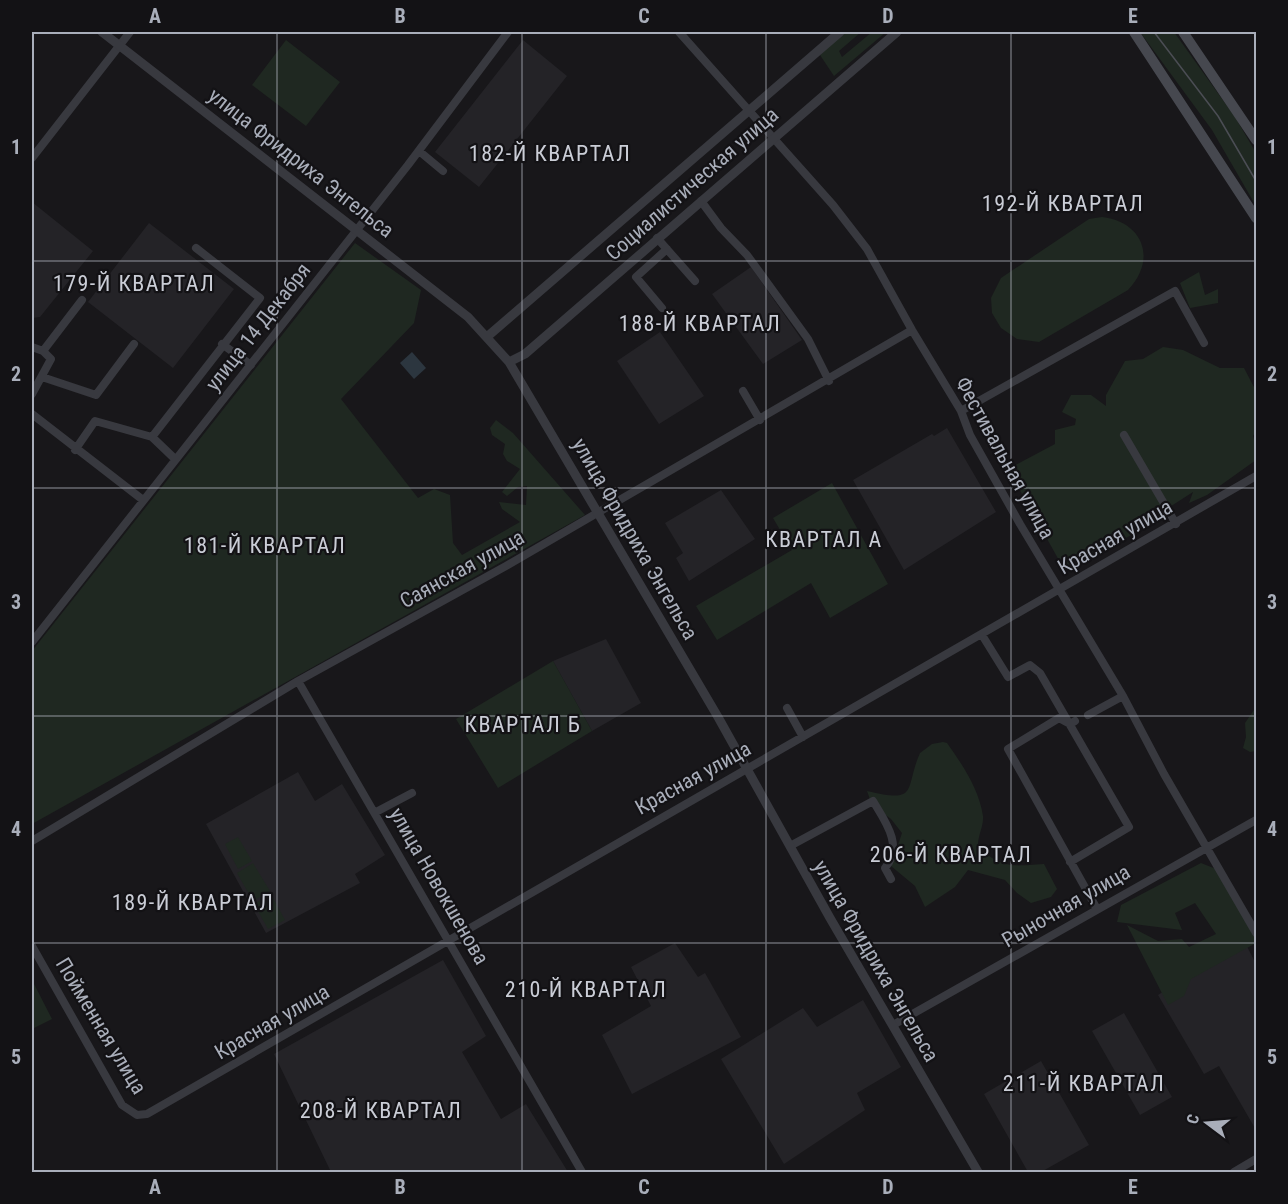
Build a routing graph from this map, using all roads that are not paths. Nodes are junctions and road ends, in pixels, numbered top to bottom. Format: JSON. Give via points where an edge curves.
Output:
{"nodes":[{"id":1,"x":102,"y":32,"type":"edge"},
{"id":2,"x":130,"y":32,"type":"edge"},
{"id":3,"x":508,"y":32,"type":"edge"},
{"id":4,"x":679,"y":32,"type":"edge"},
{"id":5,"x":840,"y":32,"type":"edge"},
{"id":6,"x":897,"y":32,"type":"edge"},
{"id":7,"x":1134,"y":32,"type":"edge"},
{"id":8,"x":1183,"y":32,"type":"edge"},
{"id":9,"x":119,"y":45,"type":"junction"},
{"id":10,"x":749,"y":110,"type":"junction"},
{"id":11,"x":774,"y":138,"type":"junction"},
{"id":12,"x":1257,"y":140,"type":"edge"},
{"id":13,"x":419,"y":151,"type":"junction"},
{"id":14,"x":32,"y":158,"type":"edge"},
{"id":15,"x":443,"y":171,"type":"dead end"},
{"id":16,"x":702,"y":201,"type":"junction"},
{"id":17,"x":1257,"y":218,"type":"edge"},
{"id":18,"x":357,"y":230,"type":"junction"},
{"id":19,"x":657,"y":238,"type":"junction"},
{"id":20,"x":196,"y":248,"type":"dead end"},
{"id":21,"x":667,"y":249,"type":"junction"},
{"id":22,"x":695,"y":280,"type":"dead end"},
{"id":23,"x":82,"y":300,"type":"dead end"},
{"id":24,"x":662,"y":308,"type":"dead end"},
{"id":25,"x":912,"y":330,"type":"junction"},
{"id":26,"x":488,"y":336,"type":"junction"},
{"id":27,"x":1204,"y":343,"type":"dead end"},
{"id":28,"x":134,"y":344,"type":"dead end"},
{"id":29,"x":222,"y":344,"type":"junction"},
{"id":30,"x":32,"y":347,"type":"edge"},
{"id":31,"x":43,"y":351,"type":"junction"},
{"id":32,"x":509,"y":362,"type":"junction"},
{"id":33,"x":251,"y":365,"type":"junction"},
{"id":34,"x":42,"y":377,"type":"junction"},
{"id":35,"x":829,"y":381,"type":"junction"},
{"id":36,"x":742,"y":391,"type":"dead end"},
{"id":37,"x":32,"y":394,"type":"edge"},
{"id":38,"x":961,"y":411,"type":"junction"},
{"id":39,"x":32,"y":414,"type":"edge"},
{"id":40,"x":760,"y":420,"type":"junction"},
{"id":41,"x":1124,"y":435,"type":"dead end"},
{"id":42,"x":152,"y":437,"type":"junction"},
{"id":43,"x":75,"y":450,"type":"junction"},
{"id":44,"x":175,"y":459,"type":"junction"},
{"id":45,"x":1257,"y":476,"type":"edge"},
{"id":46,"x":143,"y":500,"type":"junction"},
{"id":47,"x":597,"y":512,"type":"junction"},
{"id":48,"x":1176,"y":524,"type":"junction"},
{"id":49,"x":1060,"y":589,"type":"junction"},
{"id":50,"x":982,"y":634,"type":"junction"},
{"id":51,"x":32,"y":642,"type":"edge"},
{"id":52,"x":298,"y":681,"type":"junction"},
{"id":53,"x":1122,"y":696,"type":"junction"},
{"id":54,"x":787,"y":708,"type":"dead end"},
{"id":55,"x":1088,"y":715,"type":"dead end"},
{"id":56,"x":1073,"y":723,"type":"junction"},
{"id":57,"x":804,"y":737,"type":"junction"},
{"id":58,"x":747,"y":768,"type":"junction"},
{"id":59,"x":412,"y":793,"type":"dead end"},
{"id":60,"x":376,"y":812,"type":"junction"},
{"id":61,"x":1257,"y":820,"type":"edge"},
{"id":62,"x":32,"y":840,"type":"edge"},
{"id":63,"x":790,"y":846,"type":"junction"},
{"id":64,"x":1207,"y":847,"type":"junction"},
{"id":65,"x":1070,"y":862,"type":"junction"},
{"id":66,"x":891,"y":879,"type":"dead end"},
{"id":67,"x":1097,"y":909,"type":"junction"},
{"id":68,"x":1257,"y":933,"type":"edge"},
{"id":69,"x":448,"y":940,"type":"junction"},
{"id":70,"x":32,"y":946,"type":"edge"},
{"id":71,"x":893,"y":1024,"type":"junction"},
{"id":72,"x":147,"y":1114,"type":"joint"},
{"id":73,"x":1257,"y":1159,"type":"edge"},
{"id":74,"x":582,"y":1173,"type":"edge"},
{"id":75,"x":978,"y":1173,"type":"edge"},
{"id":76,"x":1234,"y":1173,"type":"edge"}],
"edges":[{"from":1,"to":9,"type":"street","name":"улица Фридриха Энгельса"},
{"from":2,"to":9,"type":"street"},
{"from":3,"to":13,"type":"street","name":"улица 14 Декабря"},
{"from":4,"to":10,"type":"street","name":"Фестивальная улица"},
{"from":5,"to":10,"type":"street","name":"Социалистическая улица"},
{"from":6,"to":11,"type":"street","name":"Социалистическая улица"},
{"from":7,"to":17,"type":"main road"},
{"from":8,"to":12,"type":"main road"},
{"from":9,"to":14,"type":"street"},
{"from":9,"to":18,"type":"street","name":"улица Фридриха Энгельса"},
{"from":10,"to":11,"type":"street","name":"Фестивальная улица"},
{"from":10,"to":26,"type":"street","name":"Социалистическая улица"},
{"from":11,"to":16,"type":"street","name":"Социалистическая улица"},
{"from":11,"to":25,"type":"street","name":"Фестивальная улица","via":[[867,249]]},
{"from":13,"to":15,"type":"street"},
{"from":13,"to":18,"type":"street","name":"улица 14 Декабря"},
{"from":16,"to":19,"type":"street","name":"Социалистическая улица"},
{"from":16,"to":35,"type":"street","via":[[808,339]]},
{"from":18,"to":26,"type":"street","name":"улица Фридриха Энгельса"},
{"from":18,"to":33,"type":"street","name":"улица 14 Декабря"},
{"from":19,"to":21,"type":"street"},
{"from":19,"to":32,"type":"street","name":"Социалистическая улица","via":[[525,354]]},
{"from":20,"to":29,"type":"street","via":[[260,298]]},
{"from":21,"to":22,"type":"street"},
{"from":21,"to":24,"type":"street","via":[[636,277]]},
{"from":23,"to":31,"type":"street"},
{"from":25,"to":35,"type":"street","name":"Саянская улица"},
{"from":25,"to":38,"type":"street","name":"Фестивальная улица"},
{"from":26,"to":32,"type":"street","name":"улица Фридриха Энгельса"},
{"from":27,"to":38,"type":"street","via":[[1175,291]]},
{"from":28,"to":34,"type":"street","via":[[96,395]]},
{"from":29,"to":33,"type":"street"},
{"from":29,"to":42,"type":"street"},
{"from":30,"to":31,"type":"street"},
{"from":31,"to":34,"type":"street","via":[[51,359]]},
{"from":32,"to":47,"type":"street","name":"улица Фридриха Энгельса"},
{"from":33,"to":44,"type":"street","name":"улица 14 Декабря"},
{"from":34,"to":37,"type":"street"},
{"from":35,"to":40,"type":"street","name":"Саянская улица"},
{"from":36,"to":40,"type":"street"},
{"from":38,"to":49,"type":"street","name":"Фестивальная улица","via":[[970,435]]},
{"from":39,"to":43,"type":"street"},
{"from":40,"to":47,"type":"street","name":"Саянская улица"},
{"from":41,"to":48,"type":"street"},
{"from":42,"to":43,"type":"street","via":[[95,421]]},
{"from":42,"to":44,"type":"street"},
{"from":43,"to":46,"type":"street"},
{"from":44,"to":46,"type":"street","name":"улица 14 Декабря"},
{"from":45,"to":48,"type":"street","name":"Красная улица"},
{"from":46,"to":51,"type":"street","name":"улица 14 Декабря"},
{"from":47,"to":52,"type":"street","name":"Саянская улица"},
{"from":47,"to":58,"type":"street","name":"улица Фридриха Энгельса"},
{"from":48,"to":49,"type":"street","name":"Красная улица"},
{"from":49,"to":50,"type":"street","name":"Красная улица"},
{"from":49,"to":53,"type":"street","name":"Фестивальная улица"},
{"from":50,"to":56,"type":"street","via":[[1008,677],[1030,665],[1040,673]]},
{"from":50,"to":57,"type":"street","name":"Красная улица"},
{"from":52,"to":60,"type":"street","name":"улица Новокшенова"},
{"from":52,"to":62,"type":"street","name":"Саянская улица"},
{"from":53,"to":55,"type":"street"},
{"from":53,"to":64,"type":"street","name":"Фестивальная улица"},
{"from":54,"to":57,"type":"street"},
{"from":56,"to":65,"type":"street","via":[[1129,827]]},
{"from":56,"to":65,"type":"street","via":[[1059,718],[1008,749]]},
{"from":57,"to":58,"type":"street","name":"Красная улица"},
{"from":58,"to":63,"type":"street","name":"улица Фридриха Энгельса"},
{"from":58,"to":69,"type":"street","name":"Красная улица"},
{"from":59,"to":60,"type":"street"},
{"from":60,"to":69,"type":"street","name":"улица Новокшенова"},
{"from":61,"to":64,"type":"street","name":"Рыночная улица"},
{"from":63,"to":66,"type":"street","via":[[873,801],[892,836],[890,862],[885,868]]},
{"from":63,"to":71,"type":"street","name":"улица Фридриха Энгельса"},
{"from":64,"to":67,"type":"street","name":"Рыночная улица"},
{"from":64,"to":68,"type":"street","name":"Фестивальная улица"},
{"from":65,"to":67,"type":"street"},
{"from":67,"to":71,"type":"street","name":"Рыночная улица"},
{"from":69,"to":72,"type":"street","name":"Красная улица"},
{"from":69,"to":74,"type":"street","name":"улица Новокшенова"},
{"from":70,"to":72,"type":"street","name":"Пойменная улица","via":[[122,1105],[137,1115]]},
{"from":71,"to":75,"type":"street","name":"улица Фридриха Энгельса"},
{"from":73,"to":76,"type":"street"}]}
